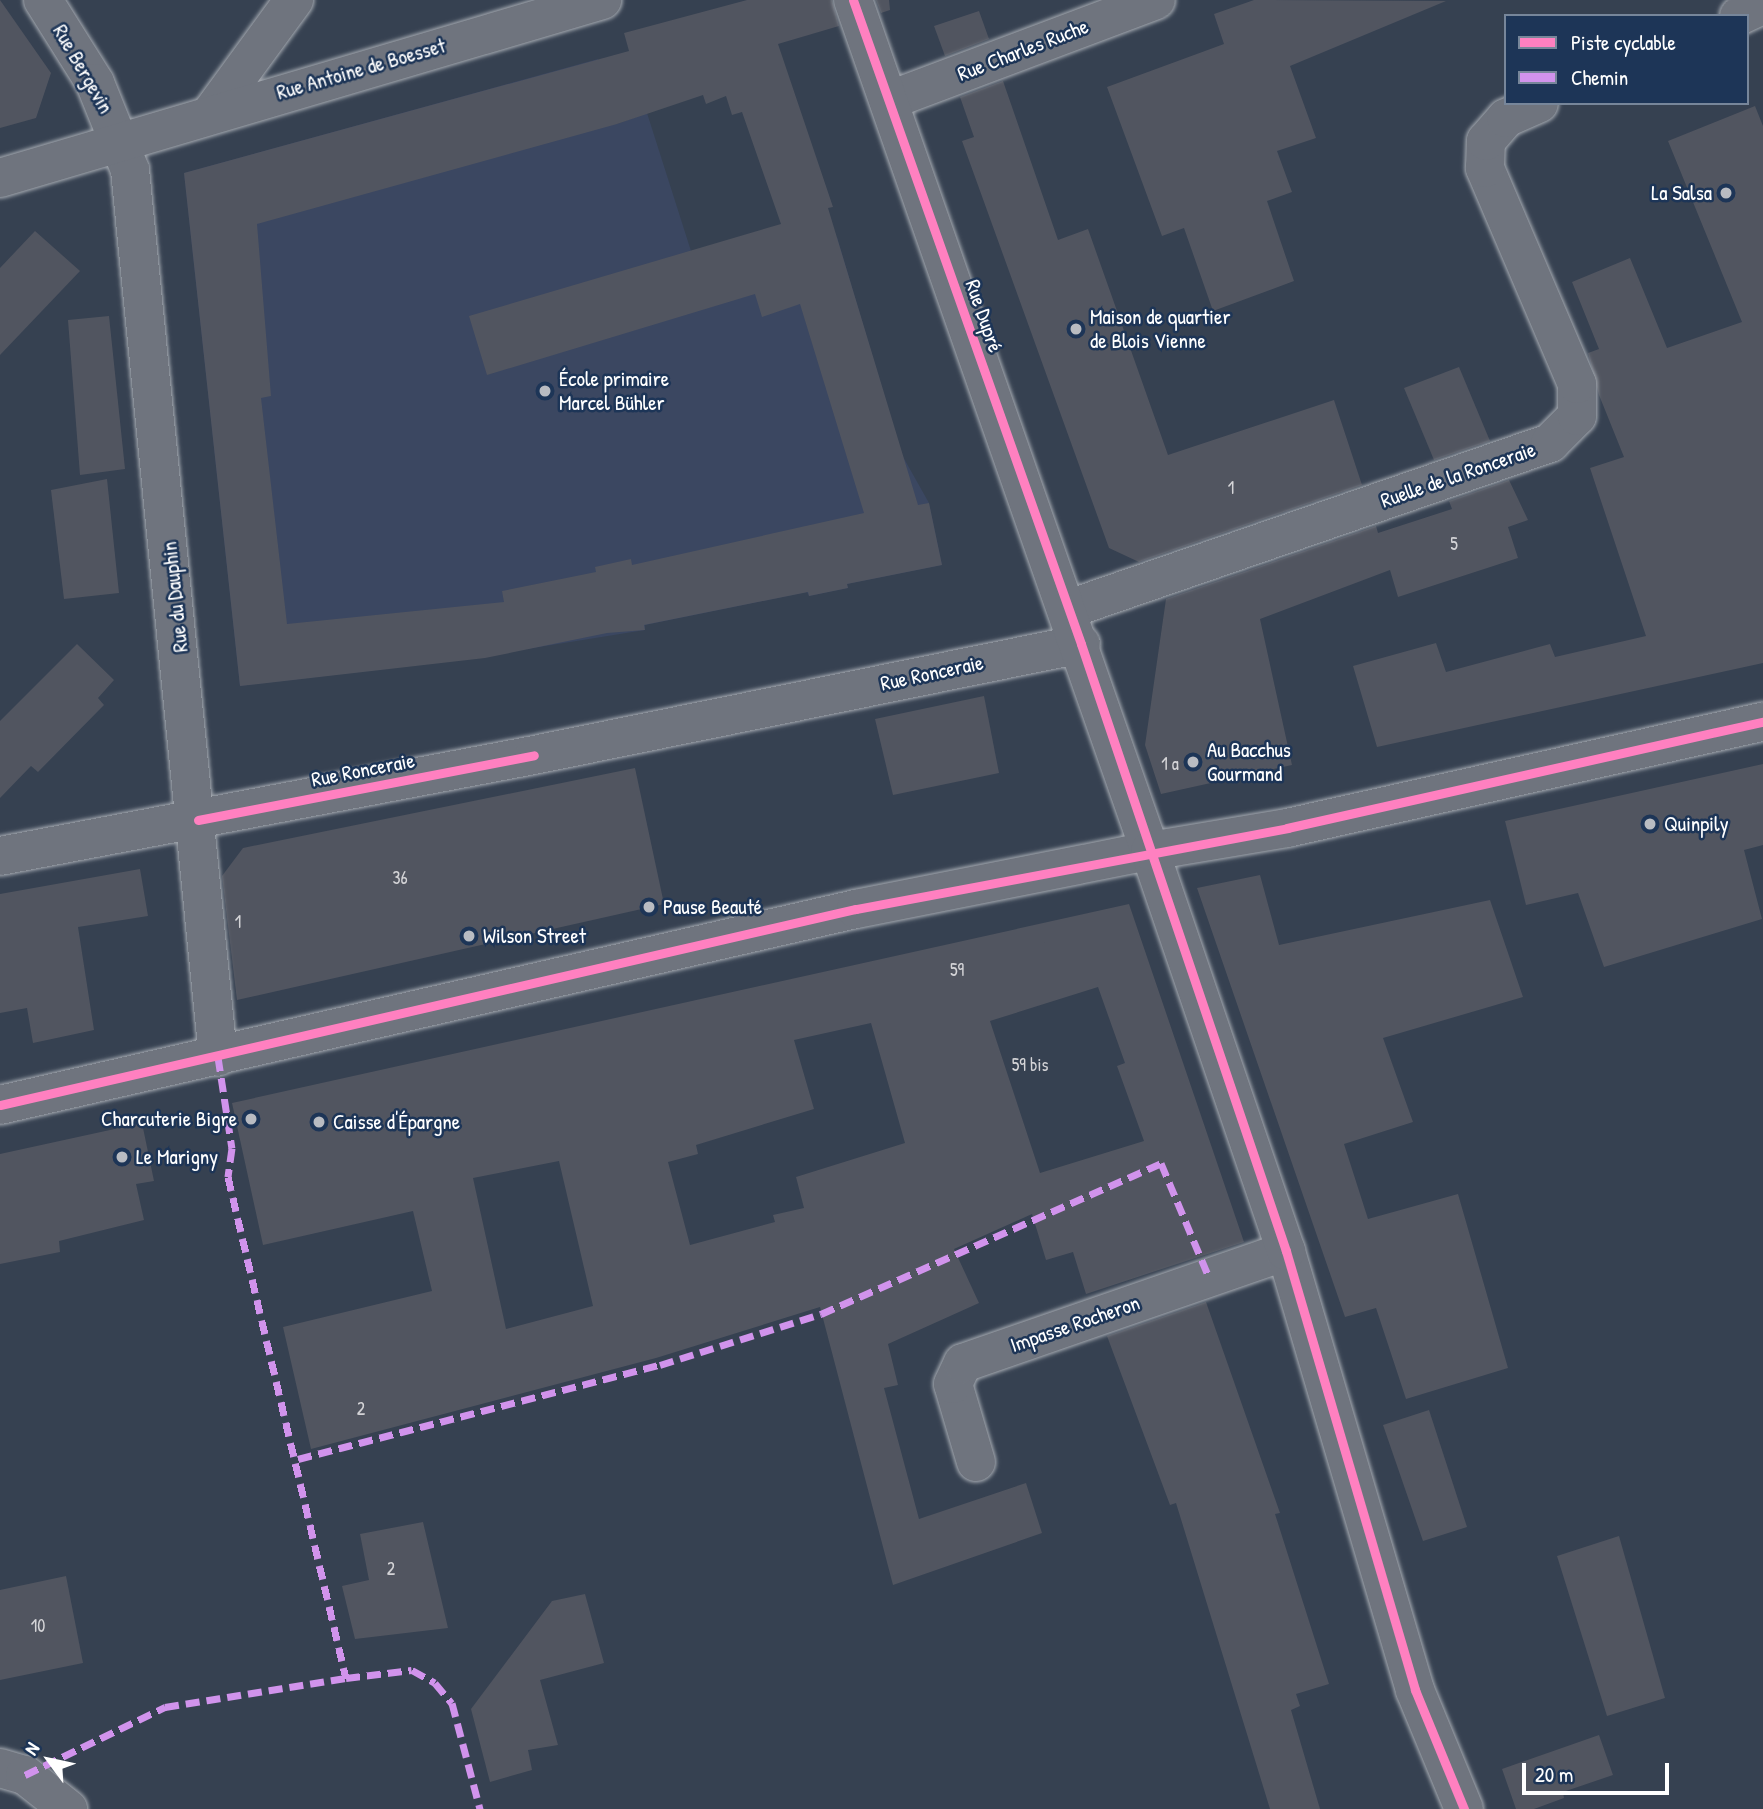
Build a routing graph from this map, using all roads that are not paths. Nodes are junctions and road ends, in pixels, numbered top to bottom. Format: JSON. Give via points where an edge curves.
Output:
{"nodes":[{"id":1,"x":43,"y":0,"type":"edge"},
{"id":2,"x":295,"y":0,"type":"edge"},
{"id":3,"x":602,"y":0,"type":"edge"},
{"id":4,"x":853,"y":0,"type":"edge"},
{"id":5,"x":1156,"y":0,"type":"edge"},
{"id":6,"x":1763,"y":5,"type":"edge"},
{"id":7,"x":1743,"y":14,"type":"edge"},
{"id":8,"x":890,"y":100,"type":"junction"},
{"id":9,"x":1534,"y":105,"type":"edge"},
{"id":10,"x":212,"y":112,"type":"junction"},
{"id":11,"x":119,"y":140,"type":"junction"},
{"id":12,"x":0,"y":178,"type":"edge"},
{"id":13,"x":1075,"y":626,"type":"junction"},
{"id":14,"x":1763,"y":722,"type":"edge"},
{"id":15,"x":198,"y":820,"type":"junction"},
{"id":16,"x":1150,"y":851,"type":"junction"},
{"id":17,"x":0,"y":856,"type":"edge"},
{"id":18,"x":218,"y":1057,"type":"junction"},
{"id":19,"x":0,"y":1105,"type":"edge"},
{"id":20,"x":1286,"y":1251,"type":"junction"},
{"id":21,"x":976,"y":1462,"type":"dead end"},
{"id":22,"x":0,"y":1768,"type":"edge"},
{"id":23,"x":68,"y":1809,"type":"edge"},
{"id":24,"x":1464,"y":1809,"type":"edge"}],
"edges":[{"from":1,"to":11,"type":"street","name":"Rue Bergevin","via":[[95,83]]},
{"from":2,"to":10,"type":"street"},
{"from":3,"to":10,"type":"street","name":"Rue Antoine de Boesset"},
{"from":4,"to":8,"type":"street","name":"Rue Dupré"},
{"from":5,"to":8,"type":"street","name":"Rue Charles Ruche"},
{"from":6,"to":7,"type":"street"},
{"from":8,"to":13,"type":"street","name":"Rue Dupré"},
{"from":9,"to":13,"type":"street","name":"Ruelle de la Ronceraie","via":[[1506,117],[1486,141],[1485,169],[1577,384],[1577,416],[1550,443]]},
{"from":10,"to":11,"type":"street","name":"Rue Antoine de Boesset"},
{"from":11,"to":12,"type":"street","name":"Rue Antoine de Boesset"},
{"from":11,"to":15,"type":"street","name":"Rue du Dauphin","via":[[130,170]]},
{"from":13,"to":15,"type":"street","name":"Rue Ronceraie"},
{"from":13,"to":16,"type":"street","name":"Rue Dupré"},
{"from":14,"to":16,"type":"street","via":[[1287,828]]},
{"from":15,"to":17,"type":"street","name":"Rue Ronceraie"},
{"from":15,"to":18,"type":"street","name":"Rue du Dauphin"},
{"from":16,"to":18,"type":"street","via":[[856,909]]},
{"from":16,"to":20,"type":"street","name":"Rue Dupré"},
{"from":18,"to":19,"type":"street"},
{"from":20,"to":21,"type":"street","name":"Impasse Rocheron","via":[[963,1363],[953,1384]]},
{"from":20,"to":24,"type":"street","name":"Rue Dupré","via":[[1415,1690]]},
{"from":22,"to":23,"type":"street","via":[[25,1775]]}]}
